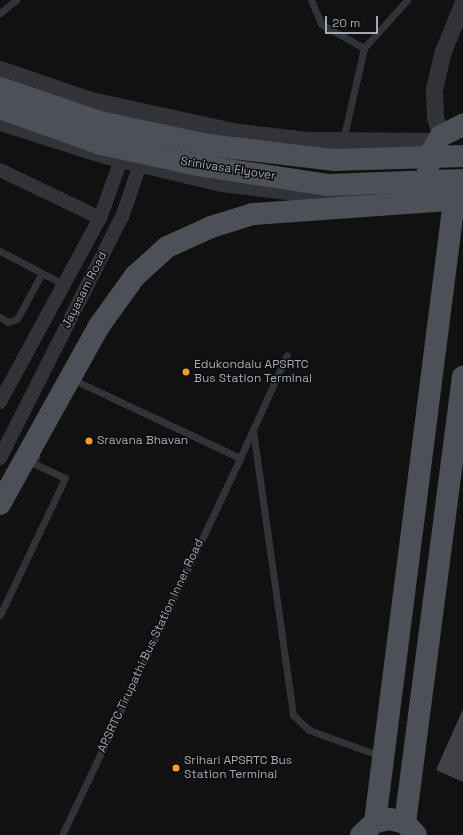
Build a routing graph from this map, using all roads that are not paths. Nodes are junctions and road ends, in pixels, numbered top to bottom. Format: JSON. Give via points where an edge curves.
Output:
{"nodes":[{"id":1,"x":16,"y":0,"type":"edge"},
{"id":2,"x":311,"y":0,"type":"edge"},
{"id":3,"x":407,"y":0,"type":"edge"},
{"id":4,"x":463,"y":2,"type":"edge"},
{"id":5,"x":0,"y":12,"type":"edge"},
{"id":6,"x":364,"y":48,"type":"junction"},
{"id":7,"x":0,"y":69,"type":"edge"},
{"id":8,"x":0,"y":88,"type":"edge"},
{"id":9,"x":0,"y":108,"type":"edge"},
{"id":10,"x":132,"y":110,"type":"junction"},
{"id":11,"x":153,"y":116,"type":"junction"},
{"id":12,"x":0,"y":122,"type":"edge"},
{"id":13,"x":463,"y":125,"type":"edge"},
{"id":14,"x":439,"y":138,"type":"junction"},
{"id":15,"x":343,"y":140,"type":"junction"},
{"id":16,"x":463,"y":156,"type":"edge"},
{"id":17,"x":123,"y":160,"type":"junction"},
{"id":18,"x":142,"y":164,"type":"junction"},
{"id":19,"x":0,"y":170,"type":"edge"},
{"id":20,"x":463,"y":180,"type":"edge"},
{"id":21,"x":455,"y":206,"type":"edge"},
{"id":22,"x":100,"y":218,"type":"junction"},
{"id":23,"x":0,"y":251,"type":"edge"},
{"id":24,"x":42,"y":273,"type":"junction"},
{"id":25,"x":65,"y":285,"type":"junction"},
{"id":26,"x":0,"y":317,"type":"edge"},
{"id":27,"x":287,"y":355,"type":"dead end"},
{"id":28,"x":463,"y":377,"type":"edge"},
{"id":29,"x":0,"y":402,"type":"edge"},
{"id":30,"x":253,"y":430,"type":"junction"},
{"id":31,"x":0,"y":458,"type":"edge"},
{"id":32,"x":240,"y":458,"type":"junction"},
{"id":33,"x":0,"y":504,"type":"edge"},
{"id":34,"x":0,"y":615,"type":"edge"},
{"id":35,"x":383,"y":757,"type":"junction"},
{"id":36,"x":368,"y":828,"type":"edge"},
{"id":37,"x":410,"y":829,"type":"edge"},
{"id":38,"x":62,"y":835,"type":"edge"}],
"edges":[{"from":1,"to":5,"type":"lane"},
{"from":2,"to":6,"type":"lane","via":[[321,24]]},
{"from":3,"to":6,"type":"lane"},
{"from":4,"to":14,"type":"street","via":[[443,51],[434,89]]},
{"from":6,"to":15,"type":"lane"},
{"from":7,"to":10,"type":"street"},
{"from":8,"to":16,"type":"main road","name":"Srinivasa Flyover","bridge":true,"via":[[100,122],[206,145],[335,160]]},
{"from":9,"to":20,"type":"main road","name":"Srinivasa Flyover","bridge":true,"via":[[100,144],[205,166],[328,185]]},
{"from":10,"to":11,"type":"street"},
{"from":10,"to":17,"type":"street","name":"Jayasam Road"},
{"from":11,"to":15,"type":"street","via":[[238,132]]},
{"from":11,"to":18,"type":"street","name":"Jayasam Road"},
{"from":12,"to":17,"type":"street"},
{"from":13,"to":14,"type":"main road"},
{"from":14,"to":15,"type":"street"},
{"from":14,"to":21,"type":"main road","via":[[427,159],[428,178]]},
{"from":17,"to":18,"type":"street"},
{"from":17,"to":22,"type":"street","name":"Jayasam Road"},
{"from":18,"to":21,"type":"street","via":[[221,183],[330,197]]},
{"from":18,"to":31,"type":"street","name":"Jayasam Road","via":[[122,217]]},
{"from":19,"to":22,"type":"street"},
{"from":21,"to":33,"type":"main road","bridge":true,"via":[[253,214],[210,227],[167,247],[136,276],[99,326]]},
{"from":21,"to":35,"type":"main road"},
{"from":22,"to":25,"type":"street","name":"Jayasam Road"},
{"from":23,"to":24,"type":"lane"},
{"from":24,"to":25,"type":"lane"},
{"from":24,"to":26,"type":"lane","via":[[17,319],[8,322]]},
{"from":25,"to":29,"type":"street","name":"Jayasam Road"},
{"from":27,"to":30,"type":"lane","name":"APSRTC Tirupathi Bus Station Inner Road"},
{"from":28,"to":37,"type":"main road"},
{"from":30,"to":32,"type":"lane","name":"APSRTC Tirupathi Bus Station Inner Road"},
{"from":30,"to":35,"type":"lane","via":[[293,715],[309,730]]},
{"from":32,"to":34,"type":"lane","via":[[72,379],[33,463],[65,478]]},
{"from":32,"to":38,"type":"lane","name":"APSRTC Tirupathi Bus Station Inner Road"},
{"from":35,"to":36,"type":"main road"},
{"from":36,"to":37,"type":"main road","via":[[390,819]]}]}
